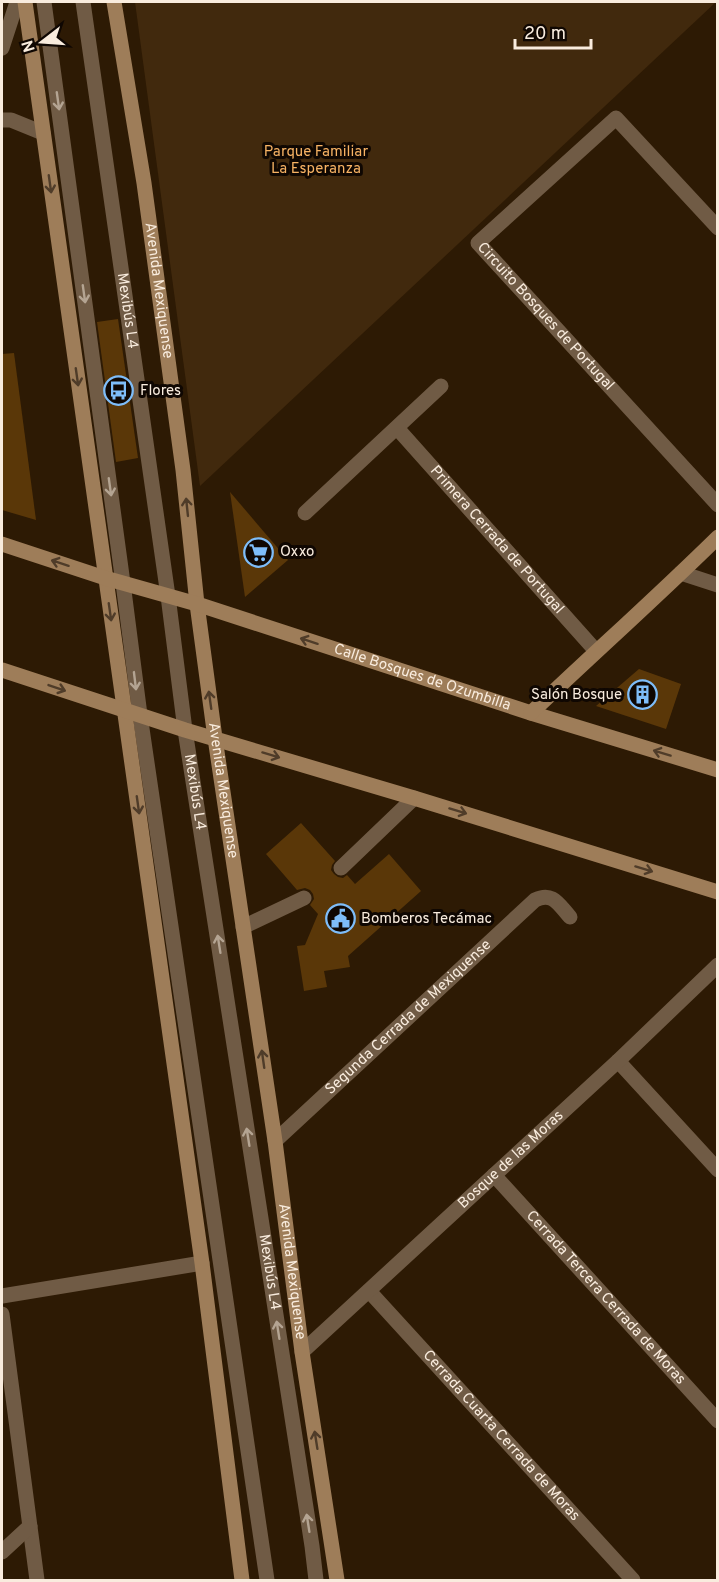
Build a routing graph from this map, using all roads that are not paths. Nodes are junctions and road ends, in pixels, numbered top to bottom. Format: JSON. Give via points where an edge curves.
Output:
{"nodes":[{"id":1,"x":17,"y":2,"type":"edge"},
{"id":2,"x":25,"y":2,"type":"edge"},
{"id":3,"x":44,"y":2,"type":"edge"},
{"id":4,"x":83,"y":2,"type":"edge"},
{"id":5,"x":114,"y":2,"type":"edge"},
{"id":6,"x":2,"y":48,"type":"edge"},
{"id":7,"x":2,"y":120,"type":"edge"},
{"id":8,"x":43,"y":133,"type":"junction"},
{"id":9,"x":717,"y":228,"type":"edge"},
{"id":10,"x":441,"y":386,"type":"dead end"},
{"id":11,"x":397,"y":428,"type":"junction"},
{"id":12,"x":717,"y":506,"type":"edge"},
{"id":13,"x":305,"y":513,"type":"dead end"},
{"id":14,"x":717,"y":537,"type":"edge"},
{"id":15,"x":2,"y":544,"type":"edge"},
{"id":16,"x":681,"y":573,"type":"junction"},
{"id":17,"x":105,"y":578,"type":"junction"},
{"id":18,"x":123,"y":583,"type":"junction"},
{"id":19,"x":717,"y":585,"type":"edge"},
{"id":20,"x":168,"y":596,"type":"junction"},
{"id":21,"x":197,"y":604,"type":"junction"},
{"id":22,"x":596,"y":651,"type":"junction"},
{"id":23,"x":2,"y":670,"type":"edge"},
{"id":24,"x":132,"y":713,"type":"junction"},
{"id":25,"x":531,"y":713,"type":"junction"},
{"id":26,"x":185,"y":730,"type":"junction"},
{"id":27,"x":215,"y":738,"type":"junction"},
{"id":28,"x":717,"y":770,"type":"edge"},
{"id":29,"x":414,"y":798,"type":"junction"},
{"id":30,"x":341,"y":868,"type":"dead end"},
{"id":31,"x":717,"y":892,"type":"edge"},
{"id":32,"x":304,"y":898,"type":"dead end"},
{"id":33,"x":570,"y":917,"type":"dead end"},
{"id":34,"x":243,"y":927,"type":"junction"},
{"id":35,"x":717,"y":965,"type":"edge"},
{"id":36,"x":618,"y":1061,"type":"junction"},
{"id":37,"x":275,"y":1141,"type":"junction"},
{"id":38,"x":717,"y":1170,"type":"edge"},
{"id":39,"x":494,"y":1175,"type":"junction"},
{"id":40,"x":202,"y":1263,"type":"junction"},
{"id":41,"x":369,"y":1291,"type":"junction"},
{"id":42,"x":2,"y":1296,"type":"edge"},
{"id":43,"x":2,"y":1314,"type":"edge"},
{"id":44,"x":302,"y":1352,"type":"junction"},
{"id":45,"x":717,"y":1421,"type":"edge"},
{"id":46,"x":30,"y":1526,"type":"junction"},
{"id":47,"x":2,"y":1551,"type":"edge"},
{"id":48,"x":37,"y":1581,"type":"edge"},
{"id":49,"x":242,"y":1581,"type":"edge"},
{"id":50,"x":267,"y":1581,"type":"edge"},
{"id":51,"x":316,"y":1581,"type":"edge"},
{"id":52,"x":337,"y":1581,"type":"edge"},
{"id":53,"x":633,"y":1581,"type":"edge"}],
"edges":[{"from":1,"to":6,"type":"street"},
{"from":2,"to":8,"type":"main road"},
{"from":3,"to":18,"type":"street","one_way":true},
{"from":4,"to":20,"type":"street","name":"Mexibús L4"},
{"from":21,"to":5,"type":"main road","name":"Avenida Mexiquense","one_way":true,"via":[[146,194]]},
{"from":7,"to":8,"type":"street"},
{"from":8,"to":17,"type":"main road","one_way":true},
{"from":9,"to":12,"type":"street","name":"Circuito Bosques de Portugal","via":[[616,118],[478,243]]},
{"from":10,"to":11,"type":"street"},
{"from":11,"to":13,"type":"street"},
{"from":11,"to":22,"type":"street","name":"Primera Cerrada de Portugal"},
{"from":14,"to":16,"type":"main road"},
{"from":17,"to":15,"type":"main road","name":"Calle Bosques de Ozumbilla","one_way":true},
{"from":16,"to":19,"type":"street"},
{"from":16,"to":22,"type":"main road"},
{"from":17,"to":18,"type":"main road","name":"Calle Bosques de Ozumbilla"},
{"from":17,"to":24,"type":"main road","one_way":true},
{"from":18,"to":20,"type":"main road","name":"Calle Bosques de Ozumbilla"},
{"from":18,"to":24,"type":"street","one_way":true},
{"from":20,"to":21,"type":"main road","name":"Calle Bosques de Ozumbilla"},
{"from":20,"to":26,"type":"street","name":"Mexibús L4"},
{"from":25,"to":21,"type":"main road","name":"Calle Bosques de Ozumbilla","one_way":true},
{"from":27,"to":21,"type":"main road","name":"Avenida Mexiquense","one_way":true},
{"from":22,"to":25,"type":"main road"},
{"from":23,"to":24,"type":"main road","one_way":true},
{"from":24,"to":26,"type":"main road"},
{"from":24,"to":40,"type":"main road","one_way":true},
{"from":24,"to":50,"type":"street"},
{"from":28,"to":25,"type":"main road","name":"Calle Bosques de Ozumbilla","one_way":true},
{"from":26,"to":27,"type":"main road"},
{"from":51,"to":26,"type":"street","name":"Mexibús L4","one_way":true},
{"from":27,"to":29,"type":"main road","one_way":true},
{"from":27,"to":34,"type":"main road","name":"Avenida Mexiquense"},
{"from":29,"to":30,"type":"street"},
{"from":29,"to":31,"type":"main road","one_way":true},
{"from":32,"to":34,"type":"street"},
{"from":33,"to":37,"type":"street","name":"Segunda Cerrada de Mexiquense","via":[[551,897],[535,900]]},
{"from":37,"to":34,"type":"main road","name":"Avenida Mexiquense","one_way":true},
{"from":35,"to":36,"type":"street","name":"Bosque de las Moras"},
{"from":36,"to":38,"type":"street"},
{"from":36,"to":39,"type":"street","name":"Bosque de las Moras"},
{"from":37,"to":44,"type":"main road","name":"Avenida Mexiquense"},
{"from":39,"to":41,"type":"street","name":"Bosque de las Moras"},
{"from":39,"to":45,"type":"street","name":"Cerrada Tercera Cerrada de Moras"},
{"from":40,"to":42,"type":"street"},
{"from":40,"to":49,"type":"main road"},
{"from":41,"to":44,"type":"street","name":"Bosque de las Moras"},
{"from":41,"to":53,"type":"street","name":"Cerrada Cuarta Cerrada de Moras"},
{"from":43,"to":46,"type":"street"},
{"from":52,"to":44,"type":"main road","name":"Avenida Mexiquense","one_way":true},
{"from":46,"to":47,"type":"street"},
{"from":46,"to":48,"type":"street"}]}
